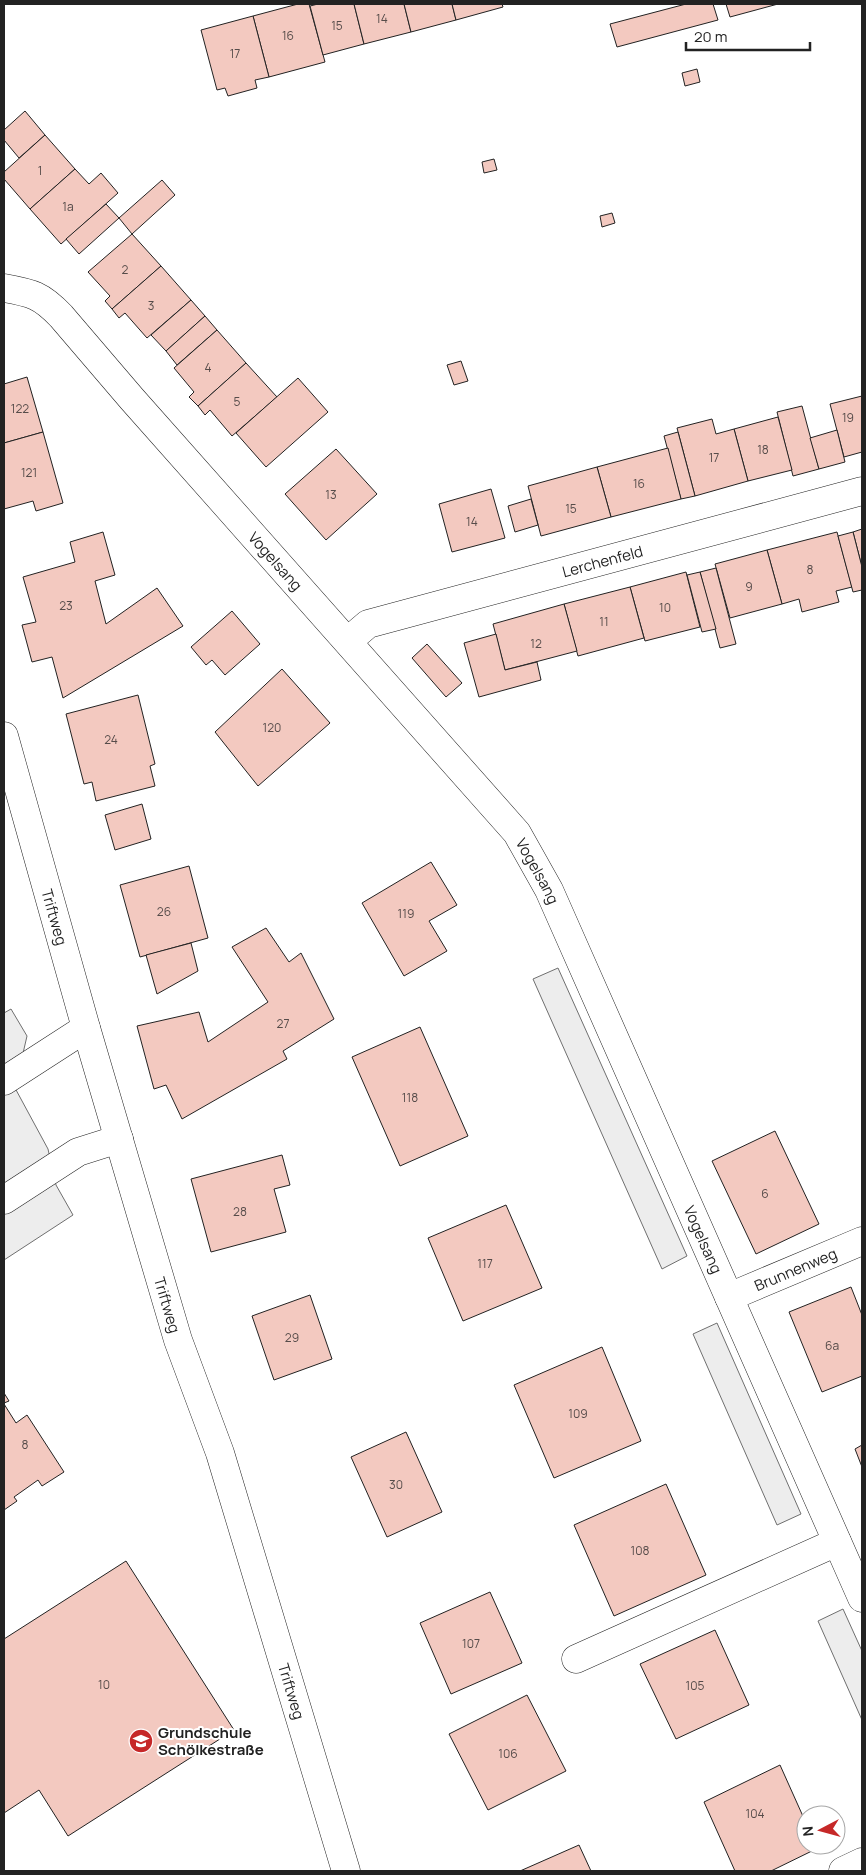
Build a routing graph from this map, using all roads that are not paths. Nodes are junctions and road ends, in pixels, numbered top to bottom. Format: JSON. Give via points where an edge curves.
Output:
{"nodes":[{"id":1,"x":4,"y":288,"type":"edge"},
{"id":2,"x":862,"y":491,"type":"edge"},
{"id":3,"x":348,"y":641,"type":"junction"},
{"id":4,"x":4,"y":736,"type":"edge"},
{"id":5,"x":86,"y":1028,"type":"junction"},
{"id":6,"x":4,"y":1081,"type":"edge"},
{"id":7,"x":119,"y":1139,"type":"junction"},
{"id":8,"x":4,"y":1200,"type":"edge"},
{"id":9,"x":862,"y":1241,"type":"edge"},
{"id":10,"x":729,"y":1296,"type":"junction"},
{"id":11,"x":837,"y":1542,"type":"junction"},
{"id":12,"x":862,"y":1598,"type":"edge"},
{"id":13,"x":576,"y":1659,"type":"dead end"},
{"id":14,"x":862,"y":1862,"type":"edge"},
{"id":15,"x":346,"y":1871,"type":"edge"},
{"id":16,"x":843,"y":1871,"type":"edge"}],
"edges":[{"from":1,"to":3,"type":"street","name":"Vogelsang","via":[[30,292],[51,305]]},
{"from":2,"to":3,"type":"street","name":"Lerchenfeld","via":[[368,624]]},
{"from":3,"to":10,"type":"street","name":"Vogelsang","via":[[517,833],[549,890]]},
{"from":4,"to":5,"type":"street","name":"Triftweg"},
{"from":5,"to":6,"type":"street"},
{"from":5,"to":7,"type":"street","name":"Triftweg"},
{"from":7,"to":8,"type":"street","via":[[78,1152]]},
{"from":7,"to":15,"type":"street","name":"Triftweg","via":[[178,1340],[220,1453]]},
{"from":9,"to":10,"type":"street","name":"Brunnenweg"},
{"from":10,"to":11,"type":"street","name":"Vogelsang"},
{"from":11,"to":12,"type":"street","name":"Vogelsang"},
{"from":11,"to":13,"type":"street"},
{"from":14,"to":16,"type":"street"}]}
